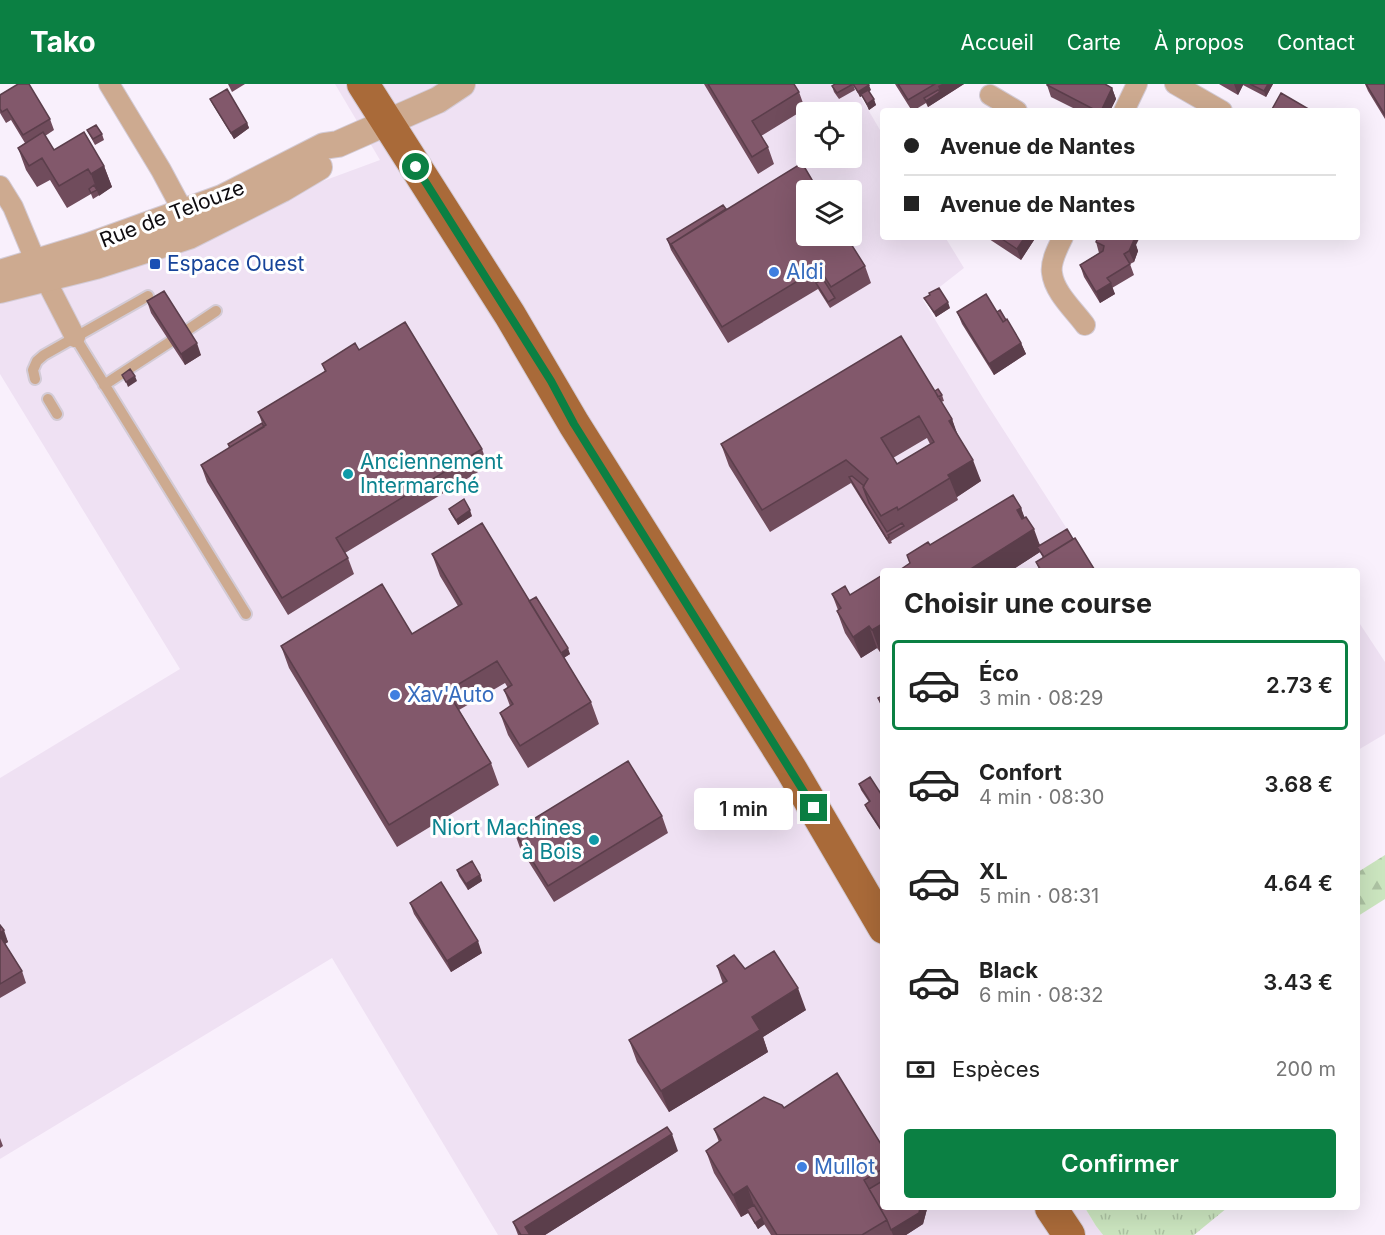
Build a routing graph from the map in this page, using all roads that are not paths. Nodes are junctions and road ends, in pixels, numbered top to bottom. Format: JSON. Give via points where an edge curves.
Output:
{"nodes":[{"id":1,"x":109,"y":84,"type":"edge"},
{"id":2,"x":363,"y":84,"type":"edge"},
{"id":3,"x":462,"y":84,"type":"edge"},
{"id":4,"x":1137,"y":84,"type":"edge"},
{"id":5,"x":1175,"y":84,"type":"edge"},
{"id":6,"x":990,"y":95,"type":"dead end"},
{"id":7,"x":1012,"y":108,"type":"edge"},
{"id":8,"x":1125,"y":108,"type":"edge"},
{"id":9,"x":1217,"y":108,"type":"edge"},
{"id":10,"x":387,"y":122,"type":"junction"},
{"id":11,"x":338,"y":144,"type":"junction"},
{"id":12,"x":0,"y":186,"type":"edge"},
{"id":13,"x":184,"y":213,"type":"junction"},
{"id":14,"x":1062,"y":240,"type":"edge"},
{"id":15,"x":37,"y":262,"type":"junction"},
{"id":16,"x":0,"y":273,"type":"edge"},
{"id":17,"x":0,"y":290,"type":"edge"},
{"id":18,"x":148,"y":296,"type":"dead end"},
{"id":19,"x":216,"y":311,"type":"dead end"},
{"id":20,"x":1085,"y":325,"type":"dead end"},
{"id":21,"x":186,"y":331,"type":"edge"},
{"id":22,"x":75,"y":337,"type":"junction"},
{"id":23,"x":170,"y":342,"type":"edge"},
{"id":24,"x":35,"y":379,"type":"dead end"},
{"id":25,"x":104,"y":385,"type":"junction"},
{"id":26,"x":48,"y":399,"type":"dead end"},
{"id":27,"x":57,"y":414,"type":"dead end"},
{"id":28,"x":246,"y":614,"type":"dead end"},
{"id":29,"x":880,"y":921,"type":"edge"},
{"id":30,"x":1052,"y":1210,"type":"edge"},
{"id":31,"x":1069,"y":1235,"type":"edge"}],
"edges":[{"from":1,"to":13,"type":"street"},
{"from":2,"to":10,"type":"main road"},
{"from":3,"to":10,"type":"street","name":"Rue de Telouze","via":[[438,100]]},
{"from":4,"to":8,"type":"street"},
{"from":5,"to":9,"type":"street"},
{"from":6,"to":7,"type":"street"},
{"from":10,"to":11,"type":"street","name":"Rue de Telouze"},
{"from":10,"to":29,"type":"main road","via":[[791,769]]},
{"from":11,"to":13,"type":"street","name":"Rue de Telouze","via":[[324,146]]},
{"from":11,"to":15,"type":"street","name":"Rue de Telouze","via":[[322,165],[189,236],[96,266]]},
{"from":12,"to":15,"type":"street"},
{"from":13,"to":15,"type":"street","name":"Rue de Telouze"},
{"from":14,"to":20,"type":"street","via":[[1051,273],[1059,292]]},
{"from":15,"to":16,"type":"street","name":"Rue de Telouze"},
{"from":15,"to":17,"type":"street","name":"Rue de Telouze"},
{"from":15,"to":22,"type":"street"},
{"from":18,"to":22,"type":"lane"},
{"from":19,"to":21,"type":"lane"},
{"from":22,"to":24,"type":"lane","via":[[37,362],[33,370]]},
{"from":22,"to":25,"type":"lane"},
{"from":23,"to":25,"type":"lane"},
{"from":25,"to":28,"type":"lane"},
{"from":26,"to":27,"type":"lane"},
{"from":30,"to":31,"type":"main road"}]}
